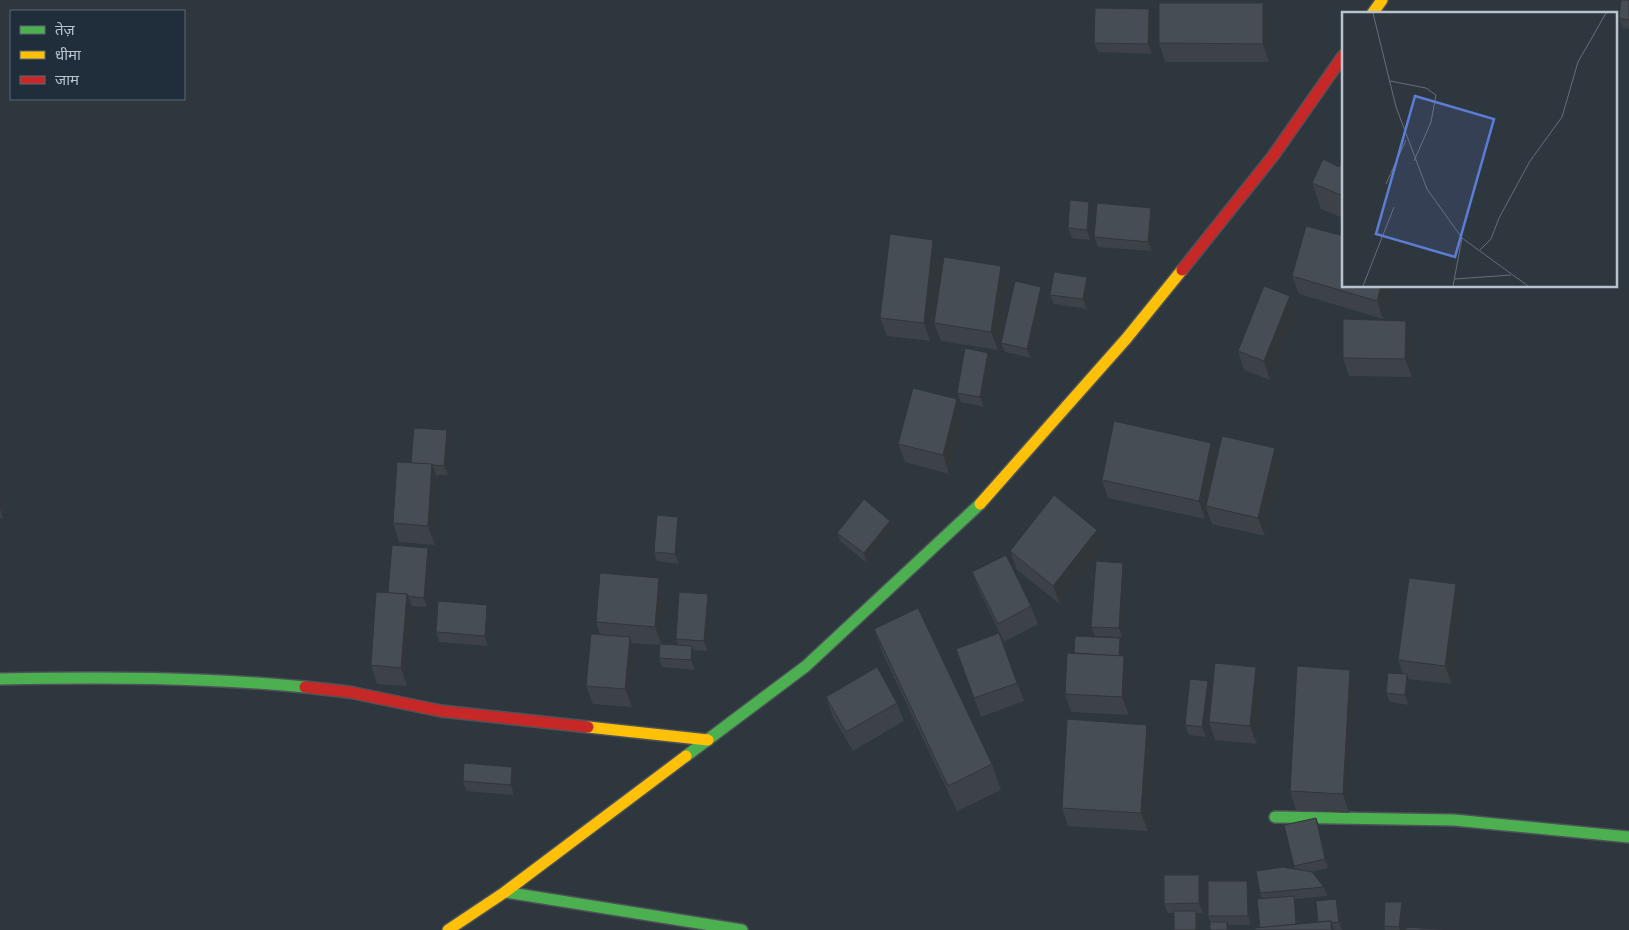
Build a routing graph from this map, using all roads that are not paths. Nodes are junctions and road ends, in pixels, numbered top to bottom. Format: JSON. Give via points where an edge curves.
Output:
{"nodes":[{"id":1,"x":1382,"y":0,"type":"edge"},
{"id":2,"x":1373,"y":12,"type":"edge"},
{"id":3,"x":1342,"y":57,"type":"edge"},
{"id":4,"x":0,"y":678,"type":"edge"},
{"id":5,"x":708,"y":740,"type":"junction"},
{"id":6,"x":1275,"y":817,"type":"dead end"},
{"id":7,"x":1629,"y":837,"type":"edge"},
{"id":8,"x":505,"y":892,"type":"junction"},
{"id":9,"x":448,"y":930,"type":"edge"},
{"id":10,"x":742,"y":930,"type":"edge"}],
"edges":[{"from":1,"to":2,"type":"street"},
{"from":3,"to":5,"type":"street","via":[[1273,156],[1126,339],[977,508],[806,666]]},
{"from":4,"to":5,"type":"street","via":[[232,680],[349,692],[441,711]]},
{"from":5,"to":8,"type":"street"},
{"from":6,"to":7,"type":"street","via":[[1454,820]]},
{"from":8,"to":9,"type":"street"},
{"from":8,"to":10,"type":"street"}]}
